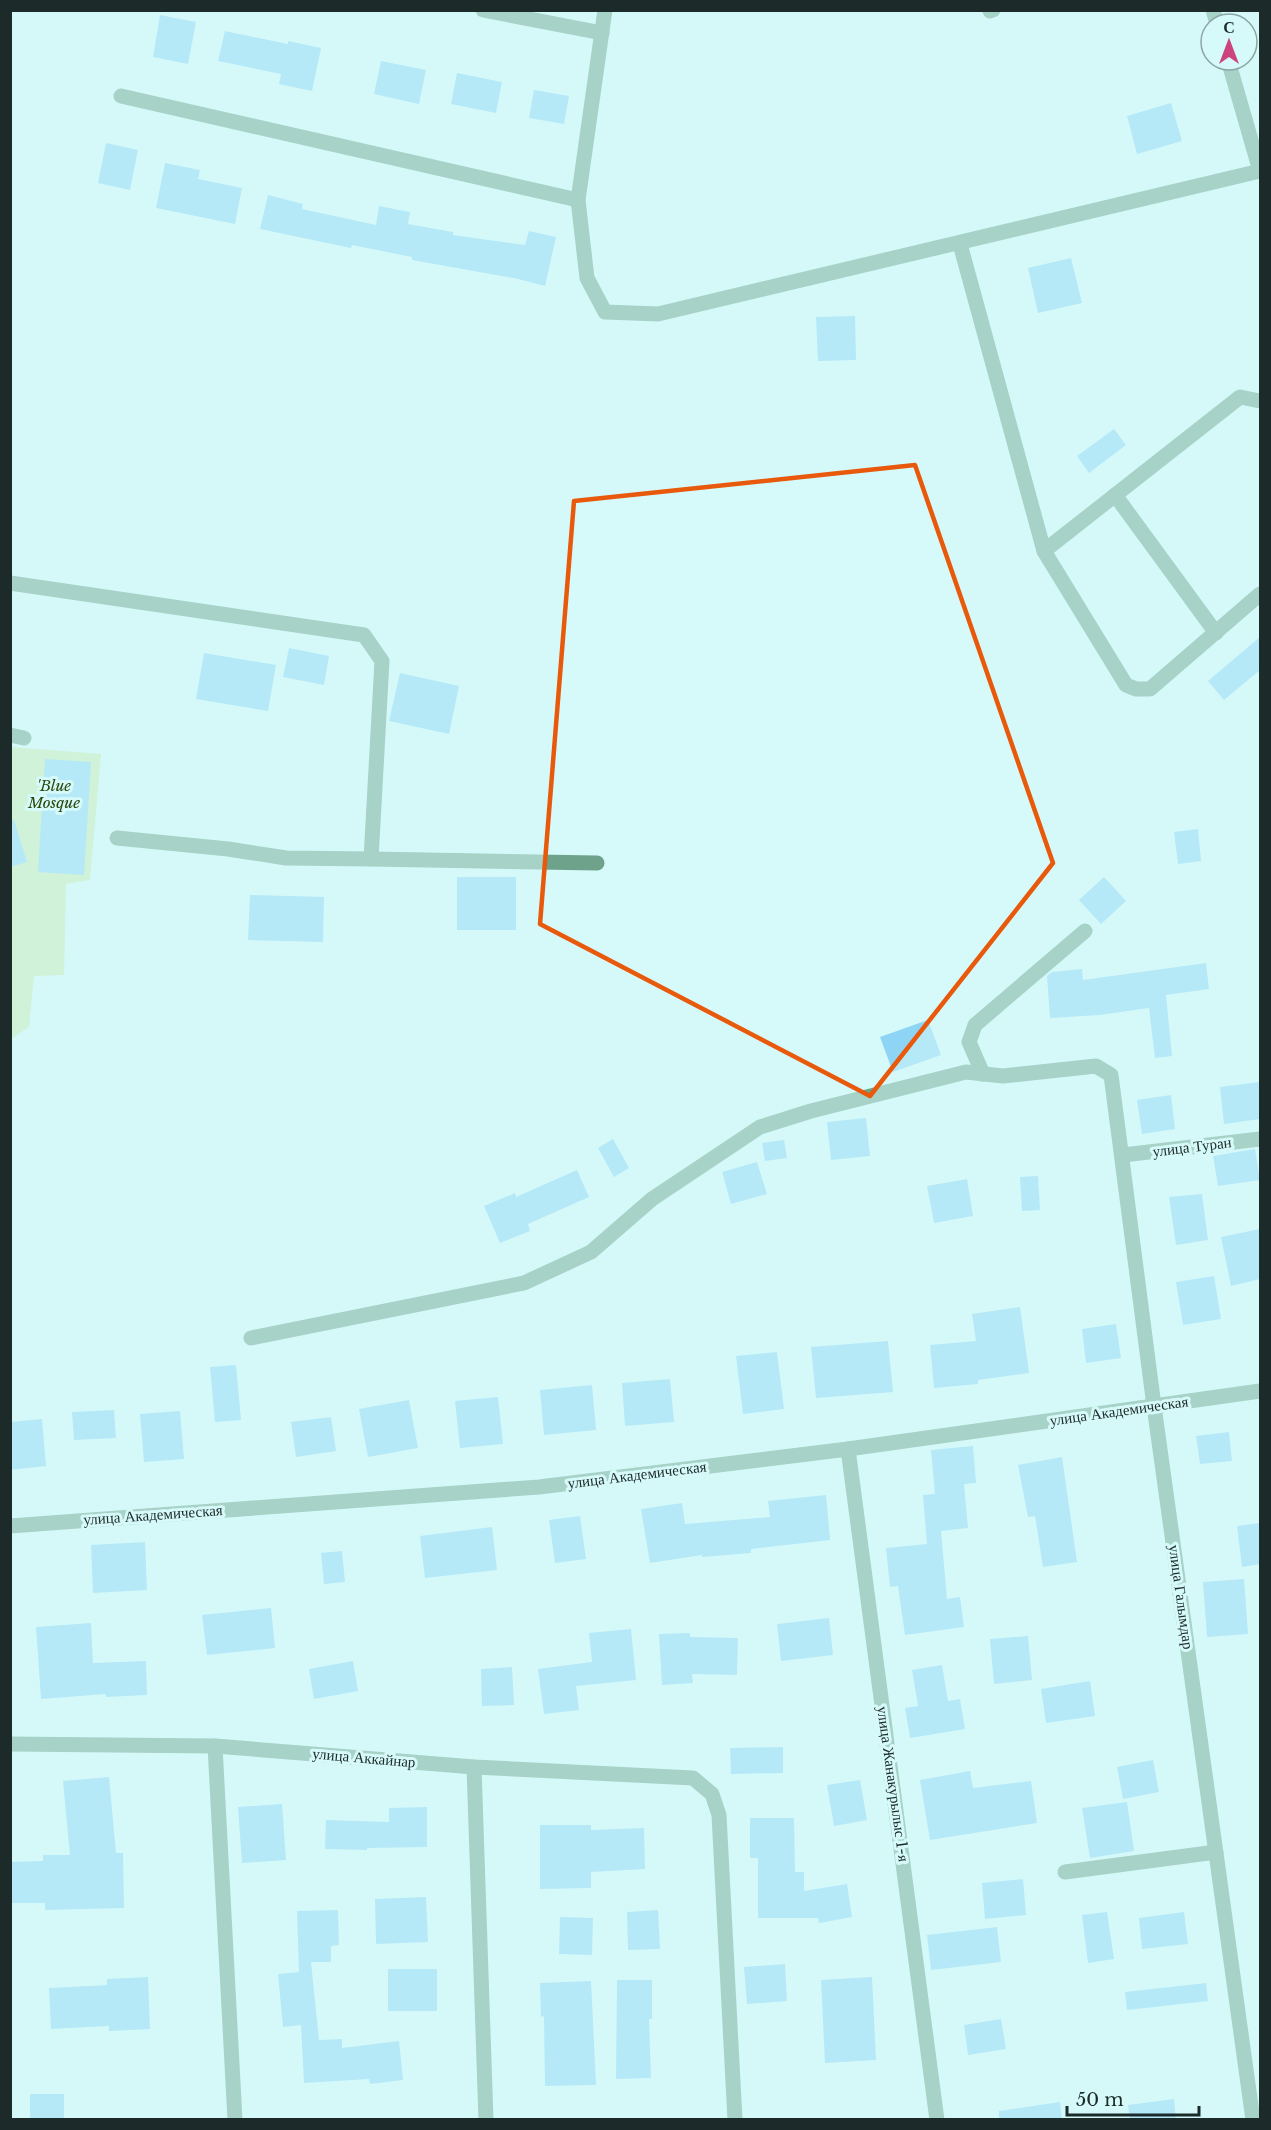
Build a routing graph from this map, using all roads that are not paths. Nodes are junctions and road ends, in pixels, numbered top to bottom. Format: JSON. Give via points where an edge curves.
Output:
{"nodes":[{"id":1,"x":483,"y":10,"type":"edge"},
{"id":2,"x":605,"y":10,"type":"edge"},
{"id":3,"x":602,"y":33,"type":"junction"},
{"id":4,"x":1231,"y":72,"type":"edge"},
{"id":5,"x":121,"y":96,"type":"dead end"},
{"id":6,"x":1260,"y":171,"type":"edge"},
{"id":7,"x":578,"y":200,"type":"junction"},
{"id":8,"x":960,"y":244,"type":"junction"},
{"id":9,"x":1260,"y":401,"type":"edge"},
{"id":10,"x":1115,"y":495,"type":"junction"},
{"id":11,"x":1044,"y":551,"type":"junction"},
{"id":12,"x":10,"y":583,"type":"edge"},
{"id":13,"x":1260,"y":594,"type":"edge"},
{"id":14,"x":1216,"y":633,"type":"junction"},
{"id":15,"x":117,"y":838,"type":"dead end"},
{"id":16,"x":371,"y":860,"type":"junction"},
{"id":17,"x":597,"y":863,"type":"dead end"},
{"id":18,"x":1085,"y":931,"type":"dead end"},
{"id":19,"x":983,"y":1074,"type":"junction"},
{"id":20,"x":1260,"y":1139,"type":"edge"},
{"id":21,"x":1123,"y":1155,"type":"junction"},
{"id":22,"x":251,"y":1338,"type":"dead end"},
{"id":23,"x":1260,"y":1391,"type":"edge"},
{"id":24,"x":1154,"y":1406,"type":"junction"},
{"id":25,"x":848,"y":1449,"type":"junction"},
{"id":26,"x":10,"y":1526,"type":"edge"},
{"id":27,"x":10,"y":1744,"type":"edge"},
{"id":28,"x":215,"y":1746,"type":"junction"},
{"id":29,"x":474,"y":1767,"type":"junction"},
{"id":30,"x":1216,"y":1852,"type":"junction"},
{"id":31,"x":1065,"y":1872,"type":"dead end"},
{"id":32,"x":235,"y":2120,"type":"edge"},
{"id":33,"x":486,"y":2120,"type":"edge"},
{"id":34,"x":735,"y":2120,"type":"edge"},
{"id":35,"x":937,"y":2120,"type":"edge"},
{"id":36,"x":1253,"y":2120,"type":"edge"}],
"edges":[{"from":1,"to":3,"type":"street"},
{"from":2,"to":3,"type":"street"},
{"from":3,"to":7,"type":"street"},
{"from":4,"to":6,"type":"street"},
{"from":5,"to":7,"type":"street"},
{"from":6,"to":8,"type":"street"},
{"from":7,"to":8,"type":"street","via":[[587,278],[605,312],[658,314]]},
{"from":8,"to":11,"type":"street"},
{"from":9,"to":10,"type":"street","via":[[1240,397]]},
{"from":10,"to":11,"type":"street"},
{"from":10,"to":14,"type":"street"},
{"from":11,"to":14,"type":"street","via":[[1126,685],[1150,688]]},
{"from":12,"to":16,"type":"street","via":[[364,635],[382,661]]},
{"from":13,"to":14,"type":"street"},
{"from":15,"to":16,"type":"street","via":[[286,858]]},
{"from":16,"to":17,"type":"street"},
{"from":18,"to":19,"type":"street","via":[[975,1024],[969,1042]]},
{"from":19,"to":21,"type":"street","name":"улица Галымдар","via":[[1003,1076],[1096,1066],[1111,1075]]},
{"from":19,"to":22,"type":"street","via":[[966,1072],[944,1077],[760,1127],[652,1199],[591,1252],[524,1283]]},
{"from":20,"to":21,"type":"street","name":"улица Туран"},
{"from":21,"to":24,"type":"street","name":"улица Галымдар"},
{"from":23,"to":24,"type":"street","name":"улица Академическая"},
{"from":24,"to":25,"type":"street","name":"улица Академическая"},
{"from":24,"to":30,"type":"street","name":"улица Галымдар"},
{"from":25,"to":26,"type":"street","name":"улица Академическая","via":[[539,1487]]},
{"from":25,"to":35,"type":"street","name":"улица Жанакурылыс 1-я"},
{"from":27,"to":28,"type":"street","name":"улица Аккайнар"},
{"from":28,"to":29,"type":"street","name":"улица Аккайнар"},
{"from":28,"to":32,"type":"street"},
{"from":29,"to":33,"type":"street"},
{"from":29,"to":34,"type":"street","name":"улица Аккайнар","via":[[693,1778],[712,1794],[719,1815]]},
{"from":30,"to":31,"type":"street"},
{"from":30,"to":36,"type":"street","name":"улица Галымдар"}]}
